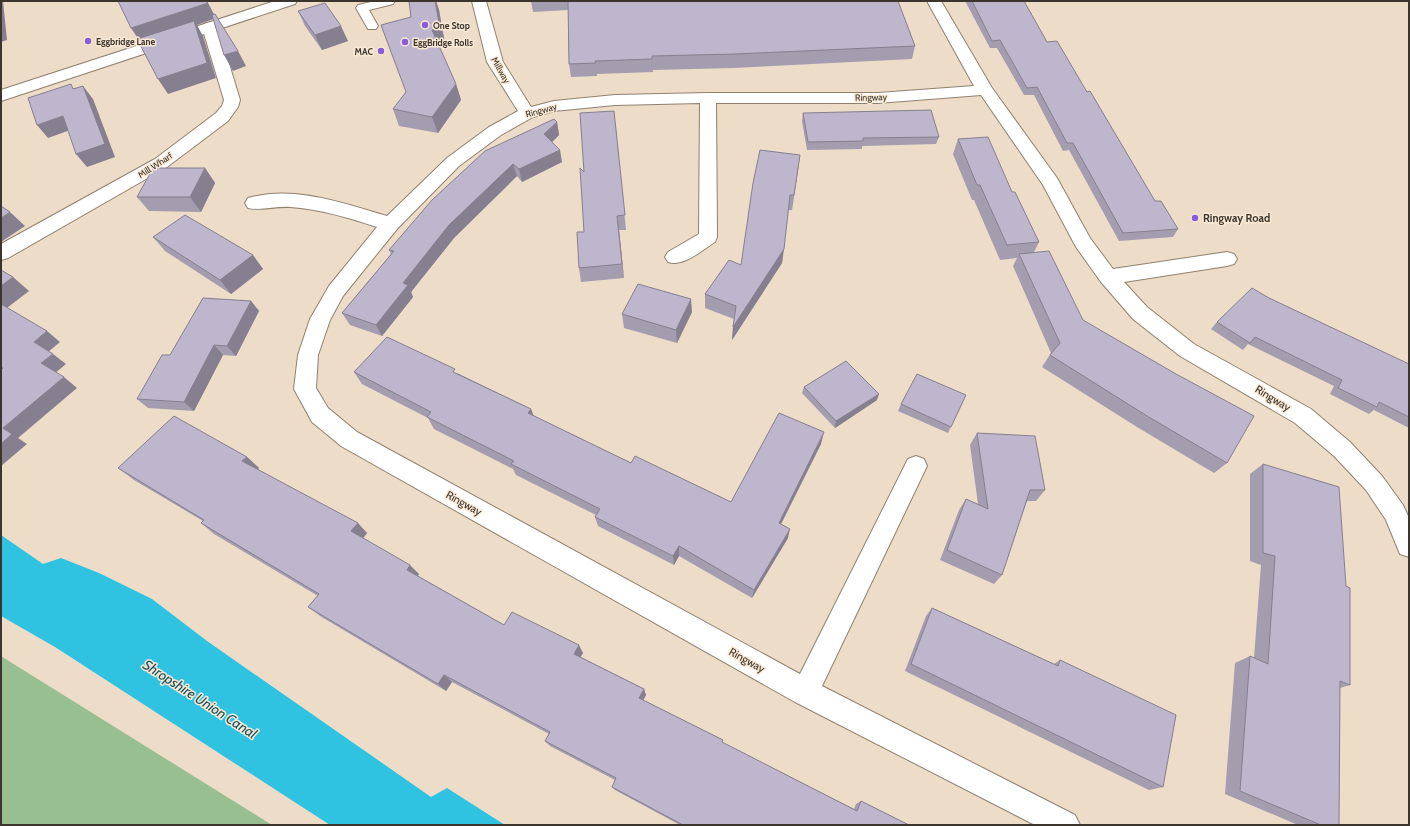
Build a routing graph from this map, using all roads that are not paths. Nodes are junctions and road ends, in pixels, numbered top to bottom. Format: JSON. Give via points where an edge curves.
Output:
{"nodes":[{"id":1,"x":290,"y":1,"type":"edge"},
{"id":2,"x":389,"y":1,"type":"edge"},
{"id":3,"x":479,"y":1,"type":"edge"},
{"id":4,"x":934,"y":1,"type":"edge"},
{"id":5,"x":372,"y":26,"type":"dead end"},
{"id":6,"x":210,"y":27,"type":"junction"},
{"id":7,"x":985,"y":90,"type":"junction"},
{"id":8,"x":1,"y":96,"type":"edge"},
{"id":9,"x":708,"y":98,"type":"junction"},
{"id":10,"x":527,"y":113,"type":"junction"},
{"id":11,"x":254,"y":203,"type":"dead end"},
{"id":12,"x":390,"y":224,"type":"junction"},
{"id":13,"x":1,"y":253,"type":"edge"},
{"id":14,"x":674,"y":257,"type":"dead end"},
{"id":15,"x":1227,"y":259,"type":"dead end"},
{"id":16,"x":1108,"y":277,"type":"junction"},
{"id":17,"x":916,"y":466,"type":"dead end"},
{"id":18,"x":1407,"y":536,"type":"edge"},
{"id":19,"x":805,"y":692,"type":"junction"},
{"id":20,"x":1066,"y":825,"type":"edge"}],
"edges":[{"from":1,"to":6,"type":"street"},
{"from":2,"to":5,"type":"lane","via":[[362,8]]},
{"from":3,"to":10,"type":"street","name":"Millway","via":[[495,62]]},
{"from":4,"to":7,"type":"street","name":"Ringway"},
{"from":6,"to":8,"type":"street"},
{"from":6,"to":13,"type":"street","name":"Mill Wharf","via":[[232,100],[222,117],[161,163]]},
{"from":7,"to":9,"type":"street","name":"Ringway","via":[[878,98]]},
{"from":7,"to":16,"type":"street","name":"Ringway","via":[[1051,182],[1083,242]]},
{"from":9,"to":10,"type":"street","name":"Ringway","via":[[615,100],[554,106]]},
{"from":9,"to":14,"type":"street","via":[[708,237]]},
{"from":10,"to":12,"type":"street","name":"Ringway","via":[[495,131],[453,162]]},
{"from":11,"to":12,"type":"street","via":[[272,199],[318,203]]},
{"from":12,"to":19,"type":"street","name":"Ringway","via":[[336,291],[320,319],[308,355],[305,389],[320,415],[350,439]]},
{"from":15,"to":16,"type":"street"},
{"from":16,"to":18,"type":"street","name":"Ringway","via":[[1140,313],[1187,350],[1250,384],[1308,420],[1342,449],[1374,483]]},
{"from":17,"to":19,"type":"street"},
{"from":19,"to":20,"type":"street","name":"Ringway"}]}
